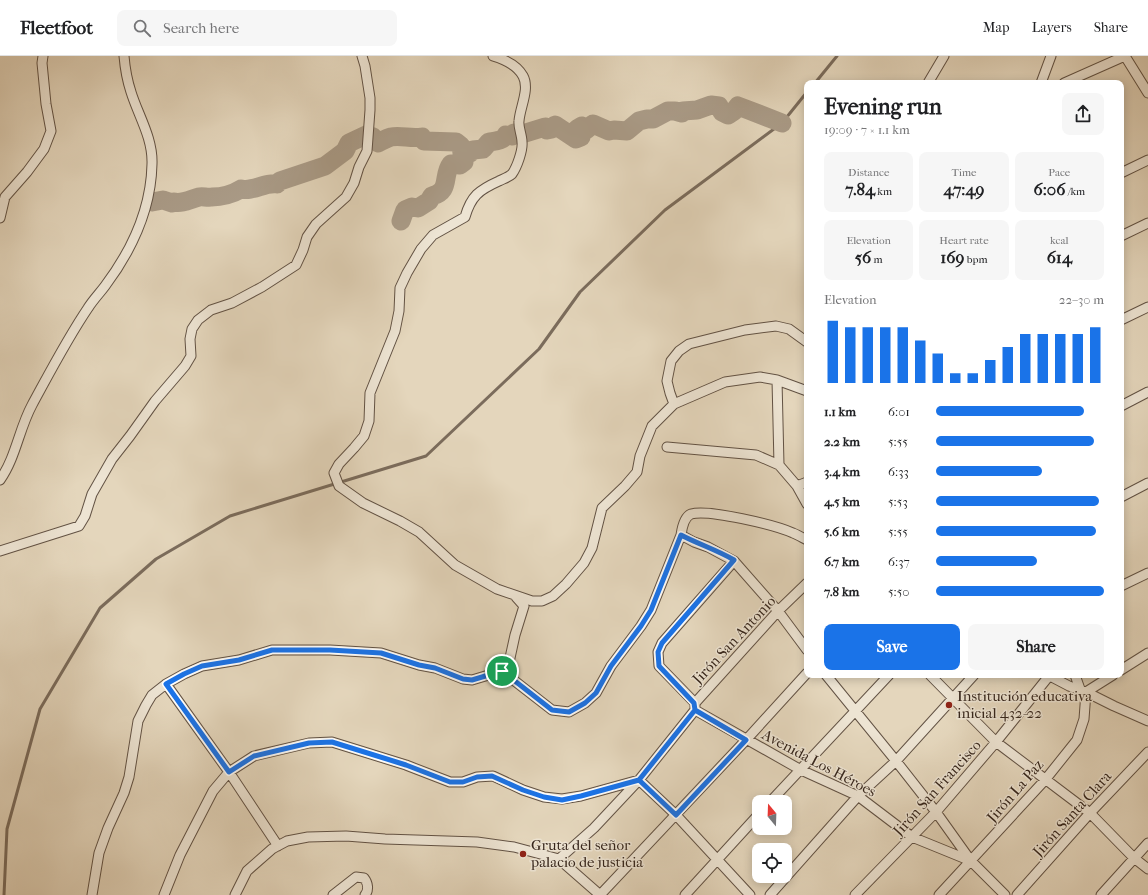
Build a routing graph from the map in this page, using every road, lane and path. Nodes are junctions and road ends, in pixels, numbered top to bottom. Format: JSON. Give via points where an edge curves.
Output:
{"nodes":[{"id":1,"x":43,"y":56,"type":"edge"},
{"id":2,"x":124,"y":56,"type":"edge"},
{"id":3,"x":362,"y":56,"type":"edge"},
{"id":4,"x":492,"y":56,"type":"edge"},
{"id":5,"x":944,"y":56,"type":"edge"},
{"id":6,"x":1051,"y":56,"type":"edge"},
{"id":7,"x":1125,"y":56,"type":"edge"},
{"id":8,"x":930,"y":80,"type":"edge"},
{"id":9,"x":1042,"y":80,"type":"edge"},
{"id":10,"x":1071,"y":80,"type":"edge"},
{"id":11,"x":1148,"y":93,"type":"edge"},
{"id":12,"x":1148,"y":160,"type":"edge"},
{"id":13,"x":1124,"y":172,"type":"edge"},
{"id":14,"x":3,"y":196,"type":"edge"},
{"id":15,"x":0,"y":218,"type":"edge"},
{"id":16,"x":1148,"y":223,"type":"edge"},
{"id":17,"x":1124,"y":235,"type":"edge"},
{"id":18,"x":1148,"y":307,"type":"edge"},
{"id":19,"x":1124,"y":319,"type":"edge"},
{"id":20,"x":804,"y":340,"type":"edge"},
{"id":21,"x":777,"y":380,"type":"junction"},
{"id":22,"x":804,"y":390,"type":"edge"},
{"id":23,"x":1148,"y":392,"type":"edge"},
{"id":24,"x":674,"y":404,"type":"junction"},
{"id":25,"x":1124,"y":404,"type":"edge"},
{"id":26,"x":667,"y":447,"type":"dead end"},
{"id":27,"x":779,"y":466,"type":"junction"},
{"id":28,"x":0,"y":480,"type":"edge"},
{"id":29,"x":804,"y":483,"type":"edge"},
{"id":30,"x":1148,"y":483,"type":"edge"},
{"id":31,"x":797,"y":486,"type":"junction"},
{"id":32,"x":1124,"y":495,"type":"edge"},
{"id":33,"x":804,"y":499,"type":"edge"},
{"id":34,"x":681,"y":535,"type":"junction"},
{"id":35,"x":804,"y":538,"type":"edge"},
{"id":36,"x":0,"y":551,"type":"edge"},
{"id":37,"x":734,"y":560,"type":"junction"},
{"id":38,"x":1148,"y":573,"type":"edge"},
{"id":39,"x":1124,"y":585,"type":"edge"},
{"id":40,"x":804,"y":586,"type":"edge"},
{"id":41,"x":515,"y":596,"type":"junction"},
{"id":42,"x":778,"y":611,"type":"junction"},
{"id":43,"x":804,"y":646,"type":"edge"},
{"id":44,"x":1147,"y":655,"type":"edge"},
{"id":45,"x":1124,"y":668,"type":"edge"},
{"id":46,"x":502,"y":671,"type":"junction"},
{"id":47,"x":804,"y":676,"type":"edge"},
{"id":48,"x":828,"y":678,"type":"edge"},
{"id":49,"x":886,"y":678,"type":"edge"},
{"id":50,"x":933,"y":678,"type":"edge"},
{"id":51,"x":971,"y":678,"type":"edge"},
{"id":52,"x":1047,"y":678,"type":"edge"},
{"id":53,"x":1054,"y":678,"type":"edge"},
{"id":54,"x":1076,"y":678,"type":"edge"},
{"id":55,"x":1107,"y":678,"type":"edge"},
{"id":56,"x":166,"y":684,"type":"junction"},
{"id":57,"x":1083,"y":690,"type":"junction"},
{"id":58,"x":953,"y":698,"type":"junction"},
{"id":59,"x":695,"y":706,"type":"junction"},
{"id":60,"x":855,"y":711,"type":"junction"},
{"id":61,"x":1148,"y":721,"type":"edge"},
{"id":62,"x":746,"y":740,"type":"junction"},
{"id":63,"x":996,"y":742,"type":"junction"},
{"id":64,"x":1148,"y":752,"type":"edge"},
{"id":65,"x":896,"y":760,"type":"junction"},
{"id":66,"x":800,"y":770,"type":"junction"},
{"id":67,"x":229,"y":772,"type":"junction"},
{"id":68,"x":639,"y":780,"type":"junction"},
{"id":69,"x":1045,"y":780,"type":"junction"},
{"id":70,"x":777,"y":795,"type":"edge"},
{"id":71,"x":858,"y":796,"type":"junction"},
{"id":72,"x":936,"y":812,"type":"junction"},
{"id":73,"x":1090,"y":813,"type":"junction"},
{"id":74,"x":676,"y":815,"type":"junction"},
{"id":75,"x":752,"y":821,"type":"edge"},
{"id":76,"x":912,"y":837,"type":"junction"},
{"id":77,"x":1148,"y":843,"type":"edge"},
{"id":78,"x":278,"y":846,"type":"junction"},
{"id":79,"x":1134,"y":858,"type":"junction"},
{"id":80,"x":558,"y":859,"type":"junction"},
{"id":81,"x":716,"y":860,"type":"junction"},
{"id":82,"x":971,"y":861,"type":"junction"},
{"id":83,"x":1148,"y":869,"type":"edge"},
{"id":84,"x":92,"y":895,"type":"edge"},
{"id":85,"x":164,"y":895,"type":"edge"},
{"id":86,"x":235,"y":895,"type":"edge"},
{"id":87,"x":333,"y":895,"type":"edge"},
{"id":88,"x":365,"y":895,"type":"edge"},
{"id":89,"x":600,"y":895,"type":"edge"},
{"id":90,"x":685,"y":895,"type":"edge"},
{"id":91,"x":750,"y":895,"type":"edge"},
{"id":92,"x":770,"y":895,"type":"edge"},
{"id":93,"x":855,"y":895,"type":"edge"},
{"id":94,"x":939,"y":895,"type":"edge"},
{"id":95,"x":1005,"y":895,"type":"edge"},
{"id":96,"x":1017,"y":895,"type":"edge"},
{"id":97,"x":1101,"y":895,"type":"edge"}],
"edges":[{"from":1,"to":14,"type":"street","via":[[46,104],[51,131],[44,149],[27,172]]},
{"from":2,"to":28,"type":"street","via":[[131,92],[145,127],[152,155],[144,216],[126,253],[59,354],[24,421],[15,450]]},
{"from":3,"to":36,"type":"street","via":[[370,98],[367,151],[346,197],[316,224],[307,236],[296,265],[262,287],[232,303],[211,310],[198,320],[192,328],[191,356],[112,459],[92,494],[79,526]]},
{"from":4,"to":41,"type":"street","via":[[515,67],[523,76],[526,86],[518,122],[523,144],[516,167],[511,175],[476,194],[468,206],[465,217],[433,235],[421,249],[400,288],[395,331],[370,393],[369,421],[364,436],[339,464],[334,474],[339,486],[363,503],[419,532],[455,565],[497,589]]},
{"from":5,"to":8,"type":"street"},
{"from":6,"to":9,"type":"street"},
{"from":7,"to":10,"type":"street"},
{"from":7,"to":11,"type":"street"},
{"from":12,"to":13,"type":"street"},
{"from":14,"to":15,"type":"street"},
{"from":16,"to":17,"type":"street"},
{"from":18,"to":19,"type":"street"},
{"from":20,"to":24,"type":"street","via":[[789,329],[776,326],[745,330],[689,344],[678,351],[670,361],[668,382]]},
{"from":21,"to":22,"type":"street"},
{"from":21,"to":24,"type":"street","via":[[760,377],[725,382]]},
{"from":21,"to":27,"type":"street"},
{"from":23,"to":25,"type":"street"},
{"from":24,"to":41,"type":"street","via":[[652,426],[640,456],[637,472],[602,508],[592,548],[584,563],[553,596],[542,601],[532,601]]},
{"from":26,"to":27,"type":"street","via":[[756,455]]},
{"from":27,"to":31,"type":"street"},
{"from":29,"to":31,"type":"street"},
{"from":30,"to":32,"type":"street"},
{"from":31,"to":33,"type":"street"},
{"from":34,"to":35,"type":"street","via":[[686,519],[691,514],[710,513],[768,525]]},
{"from":34,"to":37,"type":"street"},
{"from":34,"to":46,"type":"street","via":[[651,610],[611,666],[596,693],[585,703],[569,712],[552,710]]},
{"from":37,"to":42,"type":"street"},
{"from":37,"to":59,"type":"street","name":"Avenida Los Héroes","via":[[662,643],[658,652],[659,666]]},
{"from":38,"to":39,"type":"street"},
{"from":40,"to":42,"type":"street","name":"Jirón San Antonio"},
{"from":41,"to":46,"type":"street","via":[[524,606],[508,667]]},
{"from":42,"to":43,"type":"street"},
{"from":42,"to":59,"type":"street","name":"Jirón San Antonio"},
{"from":44,"to":45,"type":"street"},
{"from":46,"to":56,"type":"street","via":[[472,680],[381,653],[272,650],[239,660],[202,666]]},
{"from":47,"to":62,"type":"street"},
{"from":48,"to":60,"type":"street"},
{"from":49,"to":60,"type":"street"},
{"from":50,"to":58,"type":"street"},
{"from":51,"to":58,"type":"street"},
{"from":52,"to":63,"type":"street","name":"Jirón San Francisco"},
{"from":53,"to":57,"type":"street"},
{"from":54,"to":57,"type":"street"},
{"from":55,"to":57,"type":"street"},
{"from":56,"to":67,"type":"street"},
{"from":56,"to":84,"type":"street","via":[[152,695],[138,721],[129,777],[99,853]]},
{"from":57,"to":61,"type":"street"},
{"from":57,"to":69,"type":"street","name":"Jirón La Paz","via":[[1084,719],[1077,740]]},
{"from":58,"to":63,"type":"street"},
{"from":58,"to":65,"type":"street"},
{"from":59,"to":62,"type":"street","name":"Avenida Los Héroes"},
{"from":59,"to":68,"type":"street","name":"Jirón San Antonio"},
{"from":60,"to":65,"type":"street"},
{"from":60,"to":66,"type":"street"},
{"from":62,"to":66,"type":"street","name":"Avenida Los Héroes"},
{"from":62,"to":74,"type":"street"},
{"from":63,"to":69,"type":"street"},
{"from":63,"to":72,"type":"street","name":"Jirón San Francisco"},
{"from":64,"to":73,"type":"street","name":"Jirón Santa Clara"},
{"from":65,"to":71,"type":"street"},
{"from":65,"to":72,"type":"street"},
{"from":66,"to":70,"type":"street"},
{"from":66,"to":71,"type":"street","name":"Avenida Los Héroes"},
{"from":67,"to":68,"type":"street","via":[[254,756],[309,743],[332,742],[450,782],[492,776],[523,790],[562,800]]},
{"from":67,"to":78,"type":"street"},
{"from":67,"to":85,"type":"street","via":[[213,791],[180,855]]},
{"from":68,"to":74,"type":"street"},
{"from":68,"to":80,"type":"street","name":"Jirón San Antonio","via":[[594,828]]},
{"from":69,"to":73,"type":"street"},
{"from":69,"to":82,"type":"street","name":"Jirón La Paz"},
{"from":71,"to":76,"type":"street","name":"Avenida Los Héroes"},
{"from":71,"to":92,"type":"street"},
{"from":72,"to":76,"type":"street","name":"Jirón San Francisco"},
{"from":72,"to":82,"type":"street"},
{"from":73,"to":79,"type":"street"},
{"from":73,"to":96,"type":"street","name":"Jirón Santa Clara"},
{"from":74,"to":81,"type":"street"},
{"from":74,"to":89,"type":"street"},
{"from":75,"to":81,"type":"street"},
{"from":76,"to":82,"type":"street","name":"Avenida Los Héroes"},
{"from":76,"to":93,"type":"street","name":"Jirón San Francisco"},
{"from":77,"to":79,"type":"street"},
{"from":78,"to":80,"type":"street","via":[[287,841],[308,837],[346,836],[477,842],[514,847]]},
{"from":78,"to":86,"type":"street","via":[[258,860],[247,872]]},
{"from":79,"to":83,"type":"street"},
{"from":79,"to":97,"type":"street"},
{"from":80,"to":89,"type":"street"},
{"from":81,"to":90,"type":"street"},
{"from":81,"to":91,"type":"street"},
{"from":82,"to":94,"type":"street","name":"Jirón La Paz"},
{"from":82,"to":95,"type":"street"},
{"from":87,"to":88,"type":"street","via":[[356,877],[364,878],[367,883]]}]}
